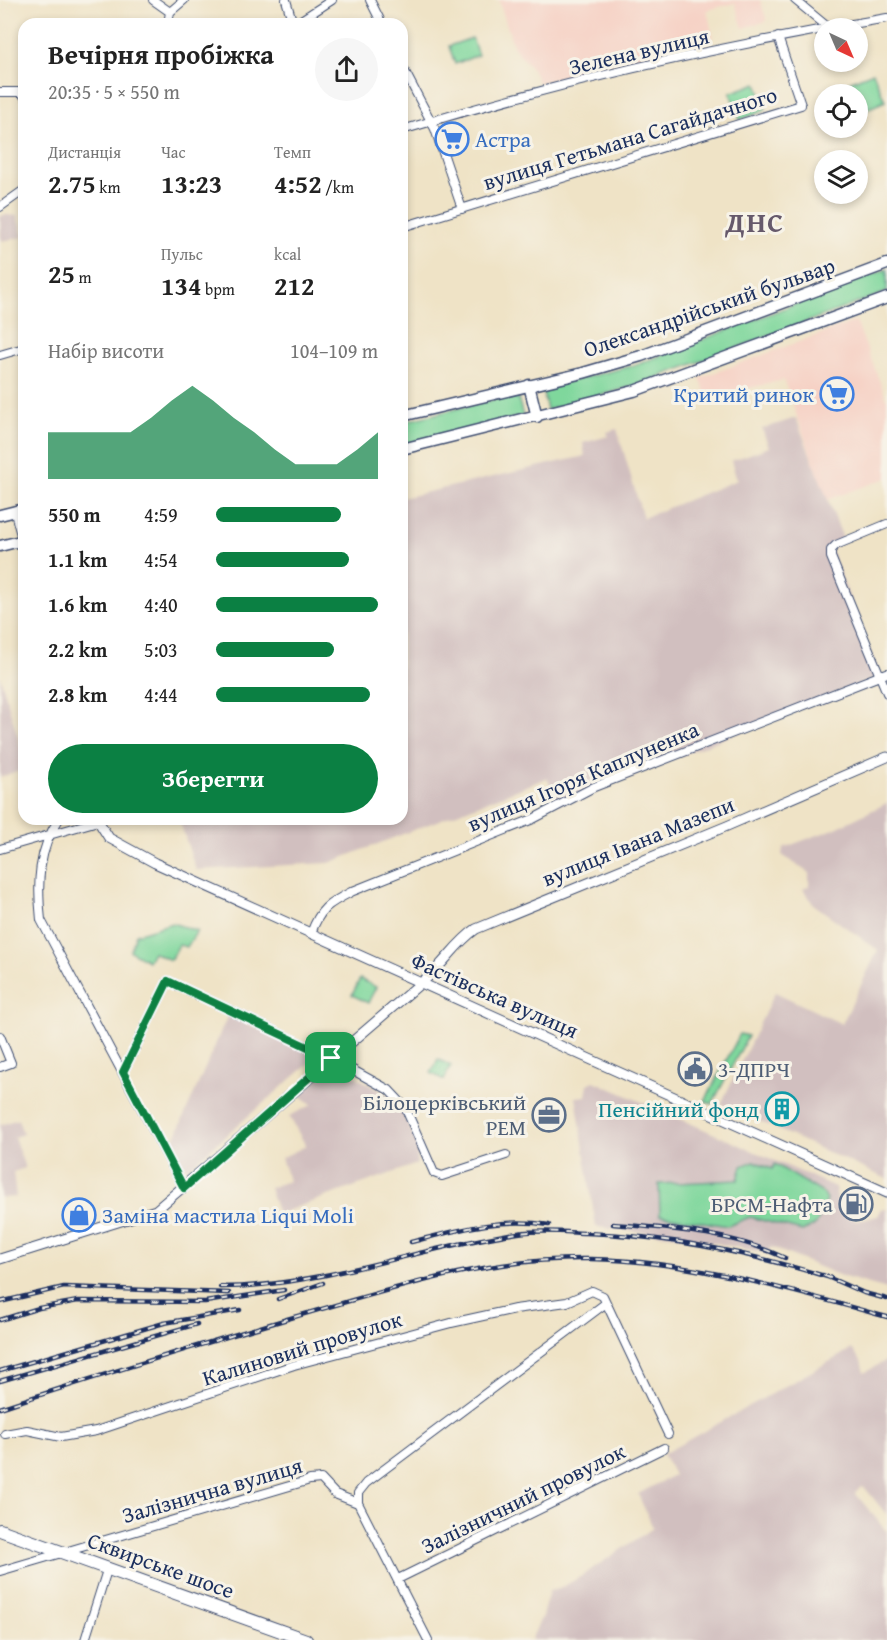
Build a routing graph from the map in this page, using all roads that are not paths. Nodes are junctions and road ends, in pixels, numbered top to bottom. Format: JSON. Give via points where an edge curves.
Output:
{"nodes":[{"id":1,"x":153,"y":0,"type":"edge"},
{"id":2,"x":184,"y":0,"type":"edge"},
{"id":3,"x":286,"y":0,"type":"edge"},
{"id":4,"x":333,"y":0,"type":"edge"},
{"id":5,"x":370,"y":0,"type":"edge"},
{"id":6,"x":795,"y":0,"type":"edge"},
{"id":7,"x":170,"y":12,"type":"junction"},
{"id":8,"x":169,"y":18,"type":"edge"},
{"id":9,"x":292,"y":18,"type":"edge"},
{"id":10,"x":304,"y":18,"type":"edge"},
{"id":11,"x":379,"y":18,"type":"edge"},
{"id":12,"x":817,"y":18,"type":"edge"},
{"id":13,"x":887,"y":18,"type":"edge"},
{"id":14,"x":868,"y":21,"type":"edge"},
{"id":15,"x":814,"y":31,"type":"edge"},
{"id":16,"x":778,"y":37,"type":"junction"},
{"id":17,"x":408,"y":78,"type":"edge"},
{"id":18,"x":0,"y":92,"type":"edge"},
{"id":19,"x":18,"y":92,"type":"edge"},
{"id":20,"x":430,"y":122,"type":"junction"},
{"id":21,"x":408,"y":128,"type":"edge"},
{"id":22,"x":18,"y":194,"type":"edge"},
{"id":23,"x":0,"y":207,"type":"edge"},
{"id":24,"x":462,"y":209,"type":"junction"},
{"id":25,"x":408,"y":225,"type":"edge"},
{"id":26,"x":887,"y":264,"type":"edge"},
{"id":27,"x":887,"y":298,"type":"edge"},
{"id":28,"x":18,"y":350,"type":"edge"},
{"id":29,"x":0,"y":355,"type":"edge"},
{"id":30,"x":529,"y":385,"type":"junction"},
{"id":31,"x":408,"y":415,"type":"edge"},
{"id":32,"x":537,"y":417,"type":"junction"},
{"id":33,"x":408,"y":448,"type":"edge"},
{"id":34,"x":18,"y":510,"type":"edge"},
{"id":35,"x":0,"y":515,"type":"edge"},
{"id":36,"x":887,"y":524,"type":"edge"},
{"id":37,"x":18,"y":543,"type":"edge"},
{"id":38,"x":0,"y":546,"type":"edge"},
{"id":39,"x":883,"y":675,"type":"edge"},
{"id":40,"x":887,"y":693,"type":"edge"},
{"id":41,"x":887,"y":757,"type":"edge"},
{"id":42,"x":55,"y":825,"type":"edge"},
{"id":43,"x":82,"y":825,"type":"edge"},
{"id":44,"x":100,"y":825,"type":"edge"},
{"id":45,"x":46,"y":837,"type":"junction"},
{"id":46,"x":0,"y":849,"type":"edge"},
{"id":47,"x":312,"y":933,"type":"junction"},
{"id":48,"x":420,"y":984,"type":"junction"},
{"id":49,"x":0,"y":1036,"type":"edge"},
{"id":50,"x":331,"y":1058,"type":"junction"},
{"id":51,"x":0,"y":1067,"type":"edge"},
{"id":52,"x":123,"y":1072,"type":"junction"},
{"id":53,"x":506,"y":1155,"type":"dead end"},
{"id":54,"x":184,"y":1188,"type":"junction"},
{"id":55,"x":887,"y":1193,"type":"edge"},
{"id":56,"x":0,"y":1259,"type":"edge"},
{"id":57,"x":606,"y":1302,"type":"junction"},
{"id":58,"x":5,"y":1434,"type":"dead end"},
{"id":59,"x":668,"y":1434,"type":"dead end"},
{"id":60,"x":664,"y":1448,"type":"dead end"},
{"id":61,"x":358,"y":1503,"type":"junction"},
{"id":62,"x":0,"y":1530,"type":"edge"},
{"id":63,"x":61,"y":1551,"type":"junction"},
{"id":64,"x":108,"y":1567,"type":"junction"},
{"id":65,"x":0,"y":1571,"type":"edge"},
{"id":66,"x":398,"y":1579,"type":"junction"},
{"id":67,"x":284,"y":1636,"type":"edge"},
{"id":68,"x":85,"y":1640,"type":"edge"},
{"id":69,"x":306,"y":1640,"type":"edge"},
{"id":70,"x":429,"y":1640,"type":"edge"}],
"edges":[{"from":1,"to":7,"type":"street"},
{"from":2,"to":7,"type":"street"},
{"from":3,"to":9,"type":"street"},
{"from":4,"to":10,"type":"street"},
{"from":5,"to":11,"type":"street"},
{"from":6,"to":12,"type":"street"},
{"from":7,"to":8,"type":"street"},
{"from":13,"to":14,"type":"street","name":"Зелена вулиця"},
{"from":15,"to":16,"type":"street","name":"Зелена вулиця"},
{"from":16,"to":20,"type":"street","name":"Зелена вулиця"},
{"from":16,"to":24,"type":"street","name":"вулиця Гетьмана Сагайдачного","via":[[801,105]]},
{"from":17,"to":20,"type":"street"},
{"from":18,"to":19,"type":"street"},
{"from":20,"to":21,"type":"street","name":"Зелена вулиця"},
{"from":20,"to":24,"type":"street"},
{"from":22,"to":23,"type":"street"},
{"from":24,"to":25,"type":"street","name":"вулиця Гетьмана Сагайдачного"},
{"from":26,"to":30,"type":"main road","name":"Олександрійський бульвар","via":[[641,356]]},
{"from":27,"to":32,"type":"main road","via":[[634,391]]},
{"from":28,"to":29,"type":"street"},
{"from":30,"to":31,"type":"main road","name":"Олександрійський бульвар"},
{"from":30,"to":32,"type":"main road"},
{"from":32,"to":33,"type":"main road"},
{"from":34,"to":35,"type":"main road"},
{"from":36,"to":39,"type":"street","via":[[831,550]]},
{"from":37,"to":38,"type":"main road"},
{"from":39,"to":40,"type":"street"},
{"from":39,"to":47,"type":"street","name":"вулиця Ігоря Каплуненка","via":[[594,787],[533,819],[352,891],[326,905]]},
{"from":41,"to":48,"type":"street","name":"вулиця Івана Мазепи","via":[[476,929],[460,940],[444,963]]},
{"from":42,"to":45,"type":"street"},
{"from":43,"to":45,"type":"street"},
{"from":44,"to":47,"type":"street","name":"Фастівська вулиця","via":[[109,838],[128,849]]},
{"from":45,"to":46,"type":"street"},
{"from":45,"to":52,"type":"street","via":[[38,892],[41,920]]},
{"from":47,"to":48,"type":"street","name":"Фастівська вулиця"},
{"from":48,"to":50,"type":"street","name":"вулиця Івана Мазепи"},
{"from":48,"to":55,"type":"street","name":"Фастівська вулиця"},
{"from":49,"to":51,"type":"street","via":[[11,1063]]},
{"from":50,"to":52,"type":"street","via":[[168,981]]},
{"from":50,"to":53,"type":"street","via":[[389,1090],[405,1107],[434,1173],[442,1176]]},
{"from":50,"to":54,"type":"street","name":"вулиця Івана Мазепи"},
{"from":52,"to":54,"type":"street"},
{"from":54,"to":56,"type":"street","name":"вулиця Івана Мазепи","via":[[156,1210],[141,1216]]},
{"from":57,"to":58,"type":"street","name":"Калиновий провулок","via":[[597,1291],[592,1291],[567,1302],[516,1309],[395,1337],[294,1365],[96,1431],[61,1437],[27,1430]]},
{"from":57,"to":59,"type":"street"},
{"from":57,"to":61,"type":"street","via":[[366,1483],[358,1493]]},
{"from":60,"to":66,"type":"street","name":"Залізничний провулок"},
{"from":61,"to":63,"type":"street","name":"Залізнична вулиця","via":[[335,1494],[321,1479],[310,1480]]},
{"from":61,"to":66,"type":"street"},
{"from":62,"to":63,"type":"main road","name":"Сквирське шосе"},
{"from":63,"to":64,"type":"main road","name":"Сквирське шосе"},
{"from":63,"to":65,"type":"street","name":"Залізнична вулиця"},
{"from":64,"to":67,"type":"main road","name":"Сквирське шосе"},
{"from":64,"to":68,"type":"street"},
{"from":66,"to":70,"type":"street"},
{"from":67,"to":69,"type":"main road","name":"Сквирське шосе"}]}
